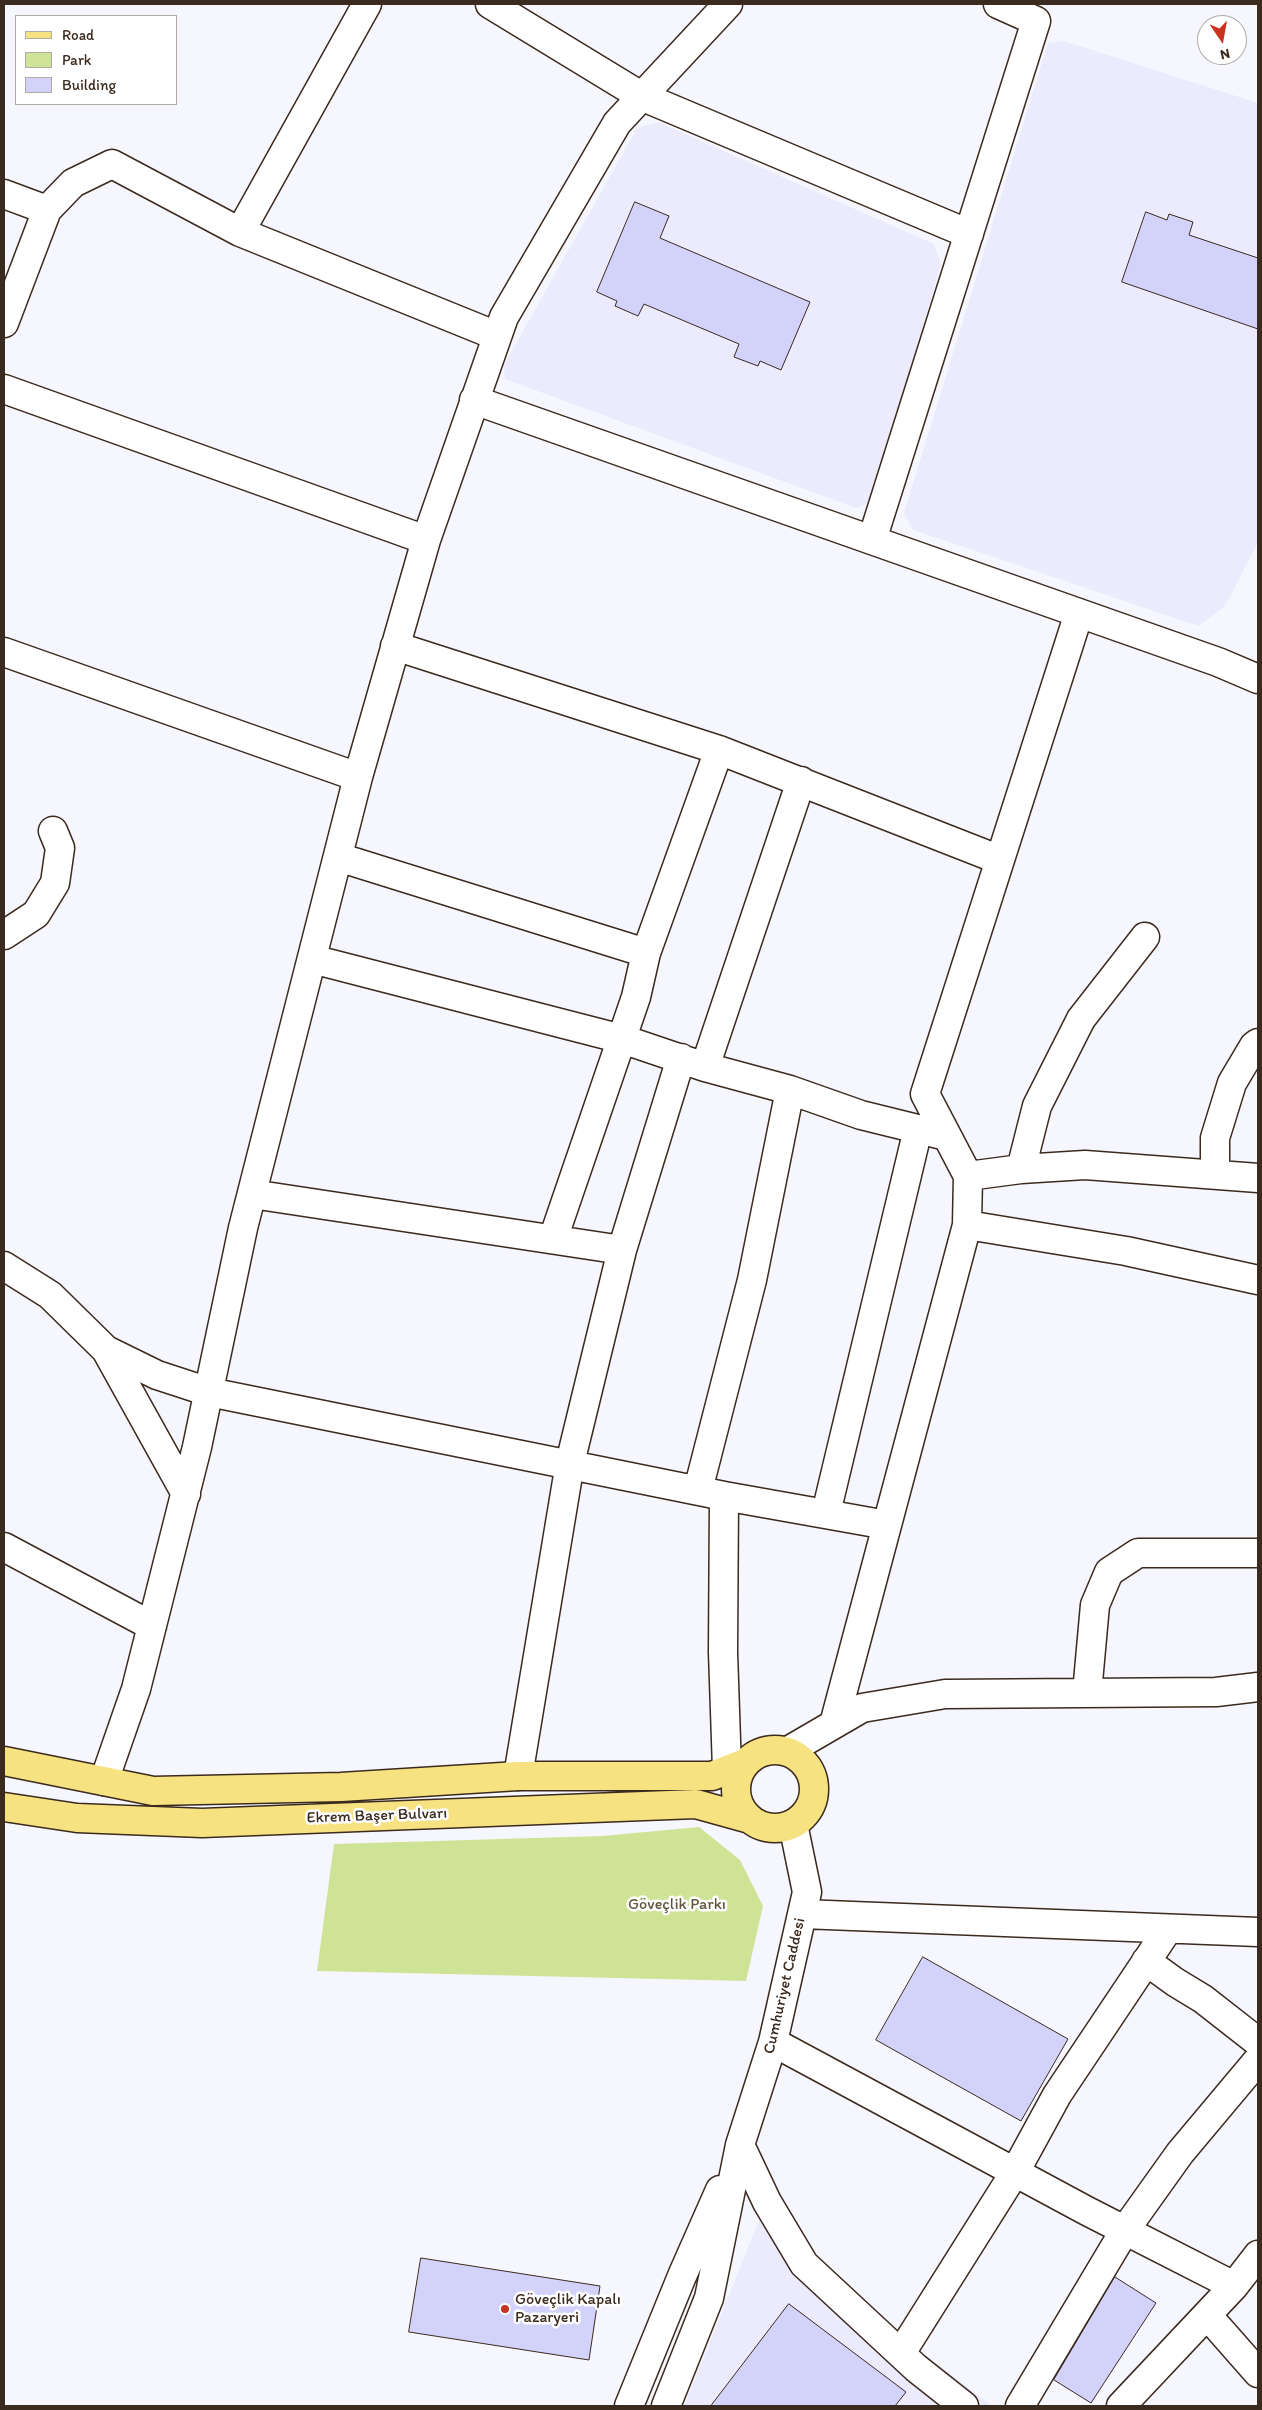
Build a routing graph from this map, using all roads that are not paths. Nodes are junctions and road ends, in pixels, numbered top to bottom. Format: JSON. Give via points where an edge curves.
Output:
{"nodes":[{"id":1,"x":367,"y":4,"type":"edge"},
{"id":2,"x":490,"y":4,"type":"edge"},
{"id":3,"x":728,"y":4,"type":"edge"},
{"id":4,"x":998,"y":4,"type":"edge"},
{"id":5,"x":641,"y":96,"type":"junction"},
{"id":6,"x":4,"y":194,"type":"edge"},
{"id":7,"x":47,"y":210,"type":"junction"},
{"id":8,"x":240,"y":232,"type":"junction"},
{"id":9,"x":969,"y":234,"type":"junction"},
{"id":10,"x":4,"y":322,"type":"edge"},
{"id":11,"x":497,"y":336,"type":"junction"},
{"id":12,"x":4,"y":389,"type":"edge"},
{"id":13,"x":474,"y":400,"type":"junction"},
{"id":14,"x":426,"y":540,"type":"junction"},
{"id":15,"x":872,"y":540,"type":"junction"},
{"id":16,"x":1079,"y":613,"type":"junction"},
{"id":17,"x":395,"y":646,"type":"junction"},
{"id":18,"x":4,"y":652,"type":"edge"},
{"id":19,"x":1258,"y":679,"type":"edge"},
{"id":20,"x":719,"y":750,"type":"junction"},
{"id":21,"x":358,"y":777,"type":"junction"},
{"id":22,"x":801,"y":781,"type":"junction"},
{"id":23,"x":53,"y":831,"type":"dead end"},
{"id":24,"x":338,"y":857,"type":"junction"},
{"id":25,"x":1000,"y":860,"type":"junction"},
{"id":26,"x":6,"y":928,"type":"edge"},
{"id":27,"x":1146,"y":937,"type":"dead end"},
{"id":28,"x":646,"y":953,"type":"junction"},
{"id":29,"x":312,"y":959,"type":"junction"},
{"id":30,"x":622,"y":1039,"type":"junction"},
{"id":31,"x":1258,"y":1042,"type":"edge"},
{"id":32,"x":693,"y":1062,"type":"junction"},
{"id":33,"x":790,"y":1090,"type":"junction"},
{"id":34,"x":918,"y":1129,"type":"junction"},
{"id":35,"x":946,"y":1136,"type":"junction"},
{"id":36,"x":1021,"y":1169,"type":"junction"},
{"id":37,"x":1214,"y":1174,"type":"junction"},
{"id":38,"x":968,"y":1176,"type":"junction"},
{"id":39,"x":1258,"y":1178,"type":"edge"},
{"id":40,"x":252,"y":1194,"type":"junction"},
{"id":41,"x":967,"y":1225,"type":"junction"},
{"id":42,"x":553,"y":1239,"type":"junction"},
{"id":43,"x":622,"y":1250,"type":"junction"},
{"id":44,"x":4,"y":1266,"type":"edge"},
{"id":45,"x":1258,"y":1280,"type":"edge"},
{"id":46,"x":106,"y":1350,"type":"junction"},
{"id":47,"x":209,"y":1392,"type":"junction"},
{"id":48,"x":570,"y":1463,"type":"junction"},
{"id":49,"x":698,"y":1490,"type":"junction"},
{"id":50,"x":186,"y":1494,"type":"junction"},
{"id":51,"x":724,"y":1496,"type":"junction"},
{"id":52,"x":826,"y":1513,"type":"junction"},
{"id":53,"x":887,"y":1526,"type":"junction"},
{"id":54,"x":4,"y":1547,"type":"edge"},
{"id":55,"x":1258,"y":1553,"type":"edge"},
{"id":56,"x":152,"y":1626,"type":"junction"},
{"id":57,"x":1258,"y":1687,"type":"edge"},
{"id":58,"x":1087,"y":1693,"type":"junction"},
{"id":59,"x":834,"y":1724,"type":"junction"},
{"id":60,"x":788,"y":1752,"type":"junction"},
{"id":61,"x":4,"y":1761,"type":"edge"},
{"id":62,"x":736,"y":1767,"type":"junction"},
{"id":63,"x":518,"y":1776,"type":"junction"},
{"id":64,"x":104,"y":1781,"type":"junction"},
{"id":65,"x":4,"y":1807,"type":"edge"},
{"id":66,"x":750,"y":1819,"type":"junction"},
{"id":67,"x":793,"y":1824,"type":"junction"},
{"id":68,"x":802,"y":1914,"type":"junction"},
{"id":69,"x":1168,"y":1929,"type":"junction"},
{"id":70,"x":1258,"y":1932,"type":"edge"},
{"id":71,"x":1146,"y":1961,"type":"junction"},
{"id":72,"x":772,"y":2042,"type":"junction"},
{"id":73,"x":1258,"y":2042,"type":"edge"},
{"id":74,"x":1258,"y":2060,"type":"edge"},
{"id":75,"x":740,"y":2145,"type":"junction"},
{"id":76,"x":1016,"y":2172,"type":"junction"},
{"id":77,"x":1125,"y":2230,"type":"junction"},
{"id":78,"x":1258,"y":2255,"type":"edge"},
{"id":79,"x":1234,"y":2286,"type":"junction"},
{"id":80,"x":1207,"y":2315,"type":"junction"},
{"id":81,"x":901,"y":2354,"type":"junction"},
{"id":82,"x":1258,"y":2373,"type":"edge"},
{"id":83,"x":628,"y":2406,"type":"edge"},
{"id":84,"x":666,"y":2406,"type":"edge"},
{"id":85,"x":964,"y":2406,"type":"edge"},
{"id":86,"x":1020,"y":2406,"type":"edge"},
{"id":87,"x":1121,"y":2406,"type":"edge"}],
"edges":[{"from":1,"to":8,"type":"street"},
{"from":2,"to":5,"type":"street"},
{"from":3,"to":5,"type":"street"},
{"from":4,"to":9,"type":"street","via":[[1036,21]]},
{"from":5,"to":9,"type":"street"},
{"from":5,"to":11,"type":"street","via":[[617,122],[504,316]]},
{"from":6,"to":7,"type":"street"},
{"from":7,"to":8,"type":"street","via":[[73,183],[112,164]]},
{"from":7,"to":10,"type":"street"},
{"from":8,"to":11,"type":"street"},
{"from":9,"to":15,"type":"street"},
{"from":11,"to":13,"type":"street"},
{"from":12,"to":14,"type":"street"},
{"from":13,"to":14,"type":"street"},
{"from":13,"to":15,"type":"street"},
{"from":14,"to":17,"type":"street"},
{"from":15,"to":16,"type":"street"},
{"from":16,"to":19,"type":"street"},
{"from":16,"to":25,"type":"street"},
{"from":17,"to":20,"type":"street"},
{"from":17,"to":21,"type":"street"},
{"from":18,"to":21,"type":"street"},
{"from":20,"to":22,"type":"street"},
{"from":20,"to":28,"type":"street"},
{"from":21,"to":24,"type":"street"},
{"from":22,"to":25,"type":"street"},
{"from":22,"to":32,"type":"street"},
{"from":23,"to":26,"type":"street","via":[[60,848],[55,883],[36,914]]},
{"from":24,"to":28,"type":"street"},
{"from":24,"to":29,"type":"street"},
{"from":25,"to":35,"type":"street","via":[[925,1094]]},
{"from":27,"to":36,"type":"street","via":[[1081,1019],[1037,1106]]},
{"from":28,"to":30,"type":"street"},
{"from":29,"to":30,"type":"street"},
{"from":29,"to":40,"type":"street"},
{"from":30,"to":32,"type":"street"},
{"from":30,"to":42,"type":"street"},
{"from":31,"to":37,"type":"street","via":[[1232,1083],[1214,1138]]},
{"from":32,"to":33,"type":"street"},
{"from":32,"to":43,"type":"street"},
{"from":33,"to":34,"type":"street","via":[[862,1115]]},
{"from":33,"to":49,"type":"street","via":[[752,1280]]},
{"from":34,"to":35,"type":"street"},
{"from":34,"to":52,"type":"street"},
{"from":35,"to":38,"type":"street"},
{"from":36,"to":37,"type":"street","via":[[1085,1165]]},
{"from":36,"to":38,"type":"street"},
{"from":37,"to":39,"type":"street"},
{"from":38,"to":41,"type":"street"},
{"from":40,"to":42,"type":"street"},
{"from":40,"to":47,"type":"street"},
{"from":41,"to":45,"type":"street","via":[[1126,1251]]},
{"from":41,"to":53,"type":"street"},
{"from":42,"to":43,"type":"street"},
{"from":43,"to":48,"type":"street"},
{"from":44,"to":46,"type":"street","via":[[50,1295]]},
{"from":46,"to":47,"type":"street","via":[[157,1375]]},
{"from":46,"to":50,"type":"street"},
{"from":47,"to":48,"type":"street"},
{"from":47,"to":50,"type":"street"},
{"from":48,"to":49,"type":"street"},
{"from":48,"to":63,"type":"street"},
{"from":49,"to":51,"type":"street"},
{"from":50,"to":56,"type":"street"},
{"from":51,"to":52,"type":"street"},
{"from":51,"to":62,"type":"street","via":[[723,1652]]},
{"from":52,"to":53,"type":"street"},
{"from":53,"to":59,"type":"street"},
{"from":54,"to":56,"type":"street"},
{"from":55,"to":58,"type":"street","via":[[1138,1553],[1109,1572],[1095,1605]]},
{"from":56,"to":64,"type":"street","via":[[136,1690]]},
{"from":57,"to":58,"type":"street","via":[[1216,1692]]},
{"from":58,"to":59,"type":"street","via":[[946,1694],[862,1708]]},
{"from":59,"to":60,"type":"street"},
{"from":60,"to":62,"type":"main road","via":[[772,1750],[758,1754]]},
{"from":60,"to":67,"type":"main road","via":[[801,1759],[811,1771],[815,1786],[813,1801],[806,1814]]},
{"from":61,"to":64,"type":"main road","name":"Ekrem Başer Bulvarı"},
{"from":62,"to":63,"type":"main road","name":"Ekrem Başer Bulvarı","via":[[712,1776]]},
{"from":62,"to":66,"type":"main road","via":[[740,1807]]},
{"from":63,"to":64,"type":"main road","name":"Ekrem Başer Bulvarı","via":[[341,1787],[154,1791]]},
{"from":65,"to":66,"type":"main road","name":"Ekrem Başer Bulvarı","via":[[77,1818],[202,1823],[696,1804]]},
{"from":66,"to":67,"type":"main road","via":[[763,1826],[779,1828]]},
{"from":67,"to":68,"type":"street","name":"Cumhuriyet Caddesi","via":[[807,1892]]},
{"from":68,"to":69,"type":"street"},
{"from":68,"to":72,"type":"street","name":"Cumhuriyet Caddesi"},
{"from":69,"to":70,"type":"street"},
{"from":69,"to":71,"type":"street"},
{"from":71,"to":73,"type":"street","via":[[1203,1999]]},
{"from":71,"to":76,"type":"street","via":[[1057,2095]]},
{"from":72,"to":75,"type":"street","name":"Cumhuriyet Caddesi"},
{"from":72,"to":76,"type":"street"},
{"from":74,"to":77,"type":"street","via":[[1180,2153]]},
{"from":75,"to":81,"type":"street","via":[[767,2202],[804,2264]]},
{"from":75,"to":83,"type":"street","name":"Cumhuriyet Caddesi"},
{"from":75,"to":84,"type":"street","name":"Cumhuriyet Caddesi","via":[[710,2298]]},
{"from":76,"to":77,"type":"street"},
{"from":76,"to":81,"type":"street"},
{"from":77,"to":79,"type":"street"},
{"from":77,"to":86,"type":"street"},
{"from":78,"to":79,"type":"street"},
{"from":79,"to":80,"type":"street"},
{"from":80,"to":82,"type":"street"},
{"from":80,"to":87,"type":"street"},
{"from":81,"to":85,"type":"street"}]}
